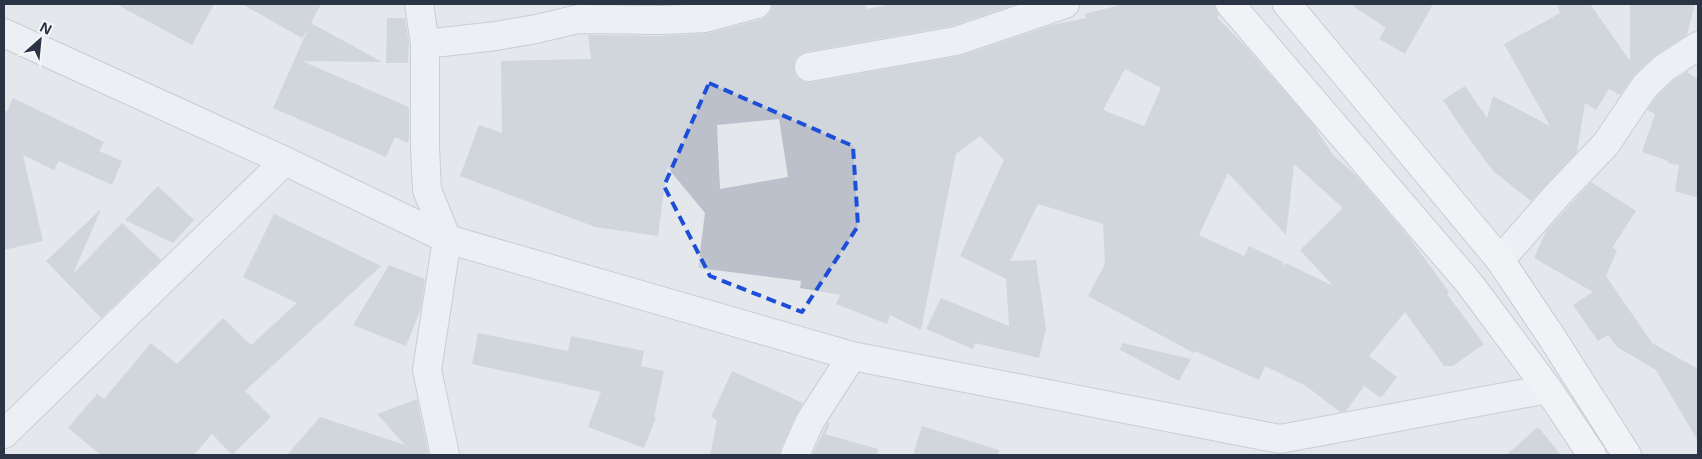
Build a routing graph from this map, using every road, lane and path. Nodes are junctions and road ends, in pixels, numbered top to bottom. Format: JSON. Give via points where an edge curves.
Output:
{"nodes":[{"id":1,"x":419,"y":4,"type":"edge"},
{"id":2,"x":757,"y":4,"type":"edge"},
{"id":3,"x":1065,"y":4,"type":"edge"},
{"id":4,"x":1230,"y":4,"type":"edge"},
{"id":5,"x":1287,"y":4,"type":"edge"},
{"id":6,"x":4,"y":33,"type":"edge"},
{"id":7,"x":425,"y":44,"type":"junction"},
{"id":8,"x":1698,"y":46,"type":"edge"},
{"id":9,"x":809,"y":67,"type":"dead end"},
{"id":10,"x":285,"y":161,"type":"junction"},
{"id":11,"x":447,"y":239,"type":"junction"},
{"id":12,"x":1500,"y":260,"type":"junction"},
{"id":13,"x":852,"y":356,"type":"junction"},
{"id":14,"x":1548,"y":389,"type":"junction"},
{"id":15,"x":4,"y":434,"type":"edge"},
{"id":16,"x":1278,"y":447,"type":"edge"},
{"id":17,"x":446,"y":455,"type":"edge"},
{"id":18,"x":795,"y":455,"type":"edge"},
{"id":19,"x":1592,"y":455,"type":"edge"},
{"id":20,"x":1627,"y":455,"type":"edge"}],
"edges":[{"from":1,"to":7,"type":"street"},
{"from":2,"to":7,"type":"street","via":[[705,18],[578,19],[496,36]]},
{"from":3,"to":9,"type":"street","via":[[956,41]]},
{"from":4,"to":14,"type":"main road","via":[[1470,283]]},
{"from":5,"to":12,"type":"main road"},
{"from":6,"to":10,"type":"street"},
{"from":7,"to":11,"type":"street","via":[[427,190]]},
{"from":8,"to":12,"type":"street","via":[[1664,68],[1645,86],[1606,144]]},
{"from":10,"to":11,"type":"street"},
{"from":10,"to":15,"type":"street"},
{"from":11,"to":13,"type":"street"},
{"from":11,"to":17,"type":"street","via":[[427,370]]},
{"from":12,"to":20,"type":"main road"},
{"from":13,"to":16,"type":"street"},
{"from":13,"to":18,"type":"street","via":[[810,421]]},
{"from":14,"to":16,"type":"street"},
{"from":14,"to":19,"type":"main road"}]}
